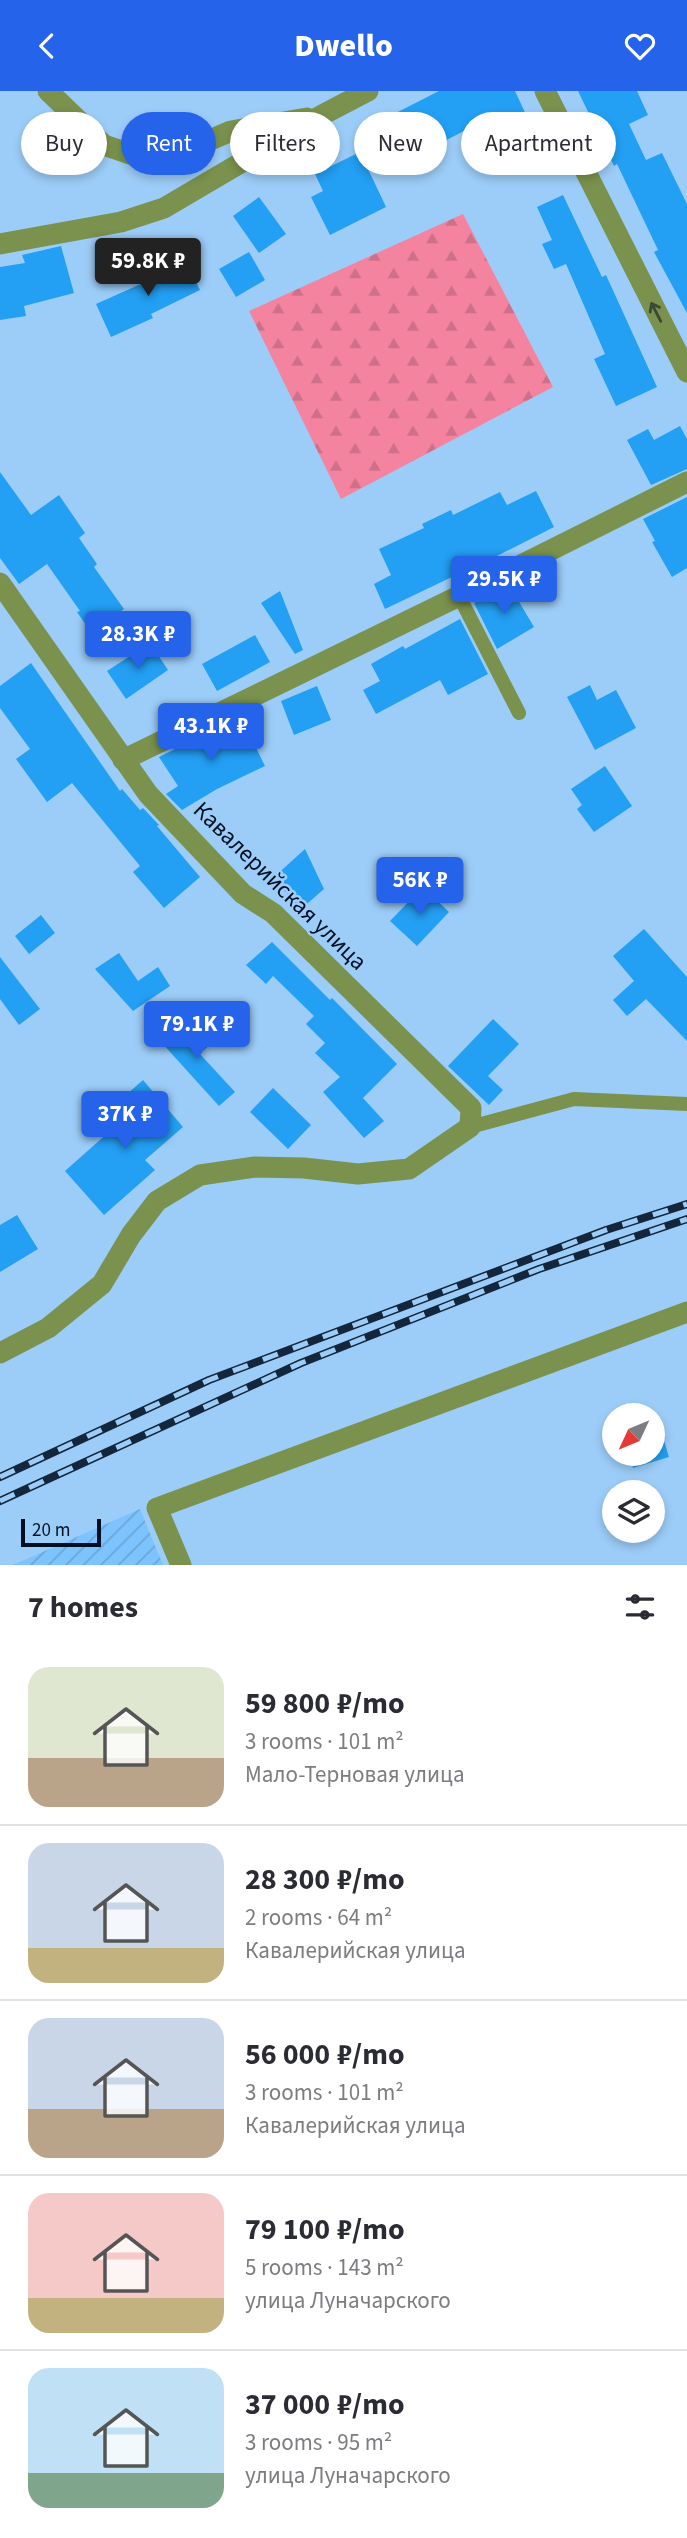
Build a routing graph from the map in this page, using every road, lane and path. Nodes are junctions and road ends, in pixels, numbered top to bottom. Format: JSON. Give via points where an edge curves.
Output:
{"nodes":[{"id":1,"x":48,"y":91,"type":"edge"},
{"id":2,"x":369,"y":91,"type":"edge"},
{"id":3,"x":545,"y":91,"type":"edge"},
{"id":4,"x":328,"y":112,"type":"edge"},
{"id":5,"x":230,"y":131,"type":"edge"},
{"id":6,"x":230,"y":169,"type":"edge"},
{"id":7,"x":0,"y":244,"type":"edge"},
{"id":8,"x":687,"y":372,"type":"edge"},
{"id":9,"x":687,"y":482,"type":"edge"},
{"id":10,"x":0,"y":583,"type":"edge"},
{"id":11,"x":460,"y":596,"type":"junction"},
{"id":12,"x":519,"y":713,"type":"dead end"},
{"id":13,"x":123,"y":760,"type":"junction"},
{"id":14,"x":687,"y":1104,"type":"edge"},
{"id":15,"x":471,"y":1118,"type":"junction"},
{"id":16,"x":687,"y":1312,"type":"edge"},
{"id":17,"x":0,"y":1353,"type":"edge"},
{"id":18,"x":181,"y":1565,"type":"edge"}],
"edges":[{"from":1,"to":5,"type":"street","via":[[104,145],[139,157],[173,156]]},
{"from":2,"to":4,"type":"street"},
{"from":8,"to":3,"type":"street","one_way":true},
{"from":6,"to":7,"type":"street","via":[[164,208],[121,222]]},
{"from":9,"to":11,"type":"street"},
{"from":10,"to":13,"type":"street","name":"Кавалерийская улица"},
{"from":11,"to":12,"type":"lane"},
{"from":11,"to":13,"type":"street"},
{"from":13,"to":15,"type":"street","name":"Кавалерийская улица","via":[[148,794],[243,894],[273,913]]},
{"from":14,"to":15,"type":"lane","via":[[574,1099]]},
{"from":15,"to":17,"type":"street","via":[[409,1170],[358,1174],[255,1167],[200,1175],[157,1201],[102,1284],[48,1328]]},
{"from":16,"to":18,"type":"street","via":[[157,1508]]}]}
